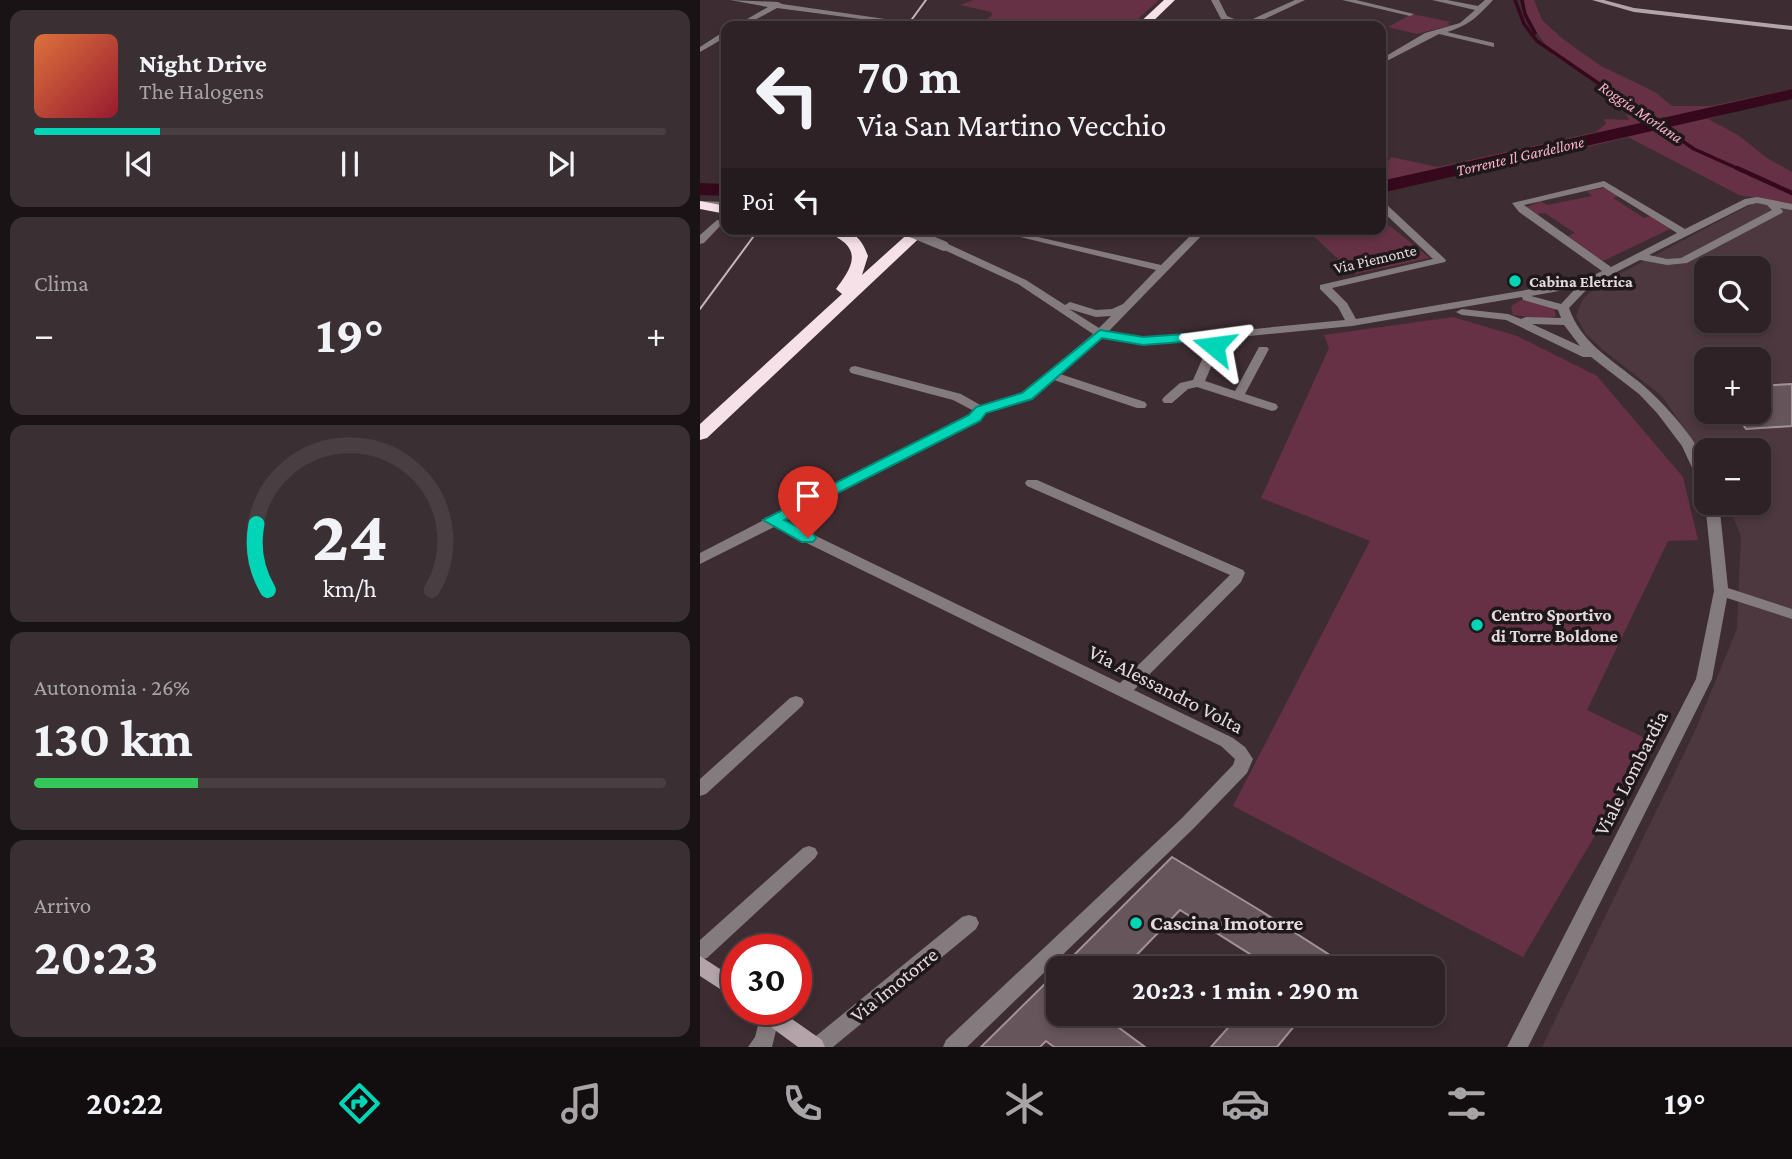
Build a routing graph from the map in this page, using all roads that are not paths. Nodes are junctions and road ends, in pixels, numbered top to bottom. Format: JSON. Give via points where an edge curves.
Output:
{"nodes":[{"id":1,"x":734,"y":0,"type":"edge"},
{"id":2,"x":1170,"y":0,"type":"edge"},
{"id":3,"x":1215,"y":0,"type":"edge"},
{"id":4,"x":1301,"y":0,"type":"edge"},
{"id":5,"x":1346,"y":0,"type":"edge"},
{"id":6,"x":1436,"y":0,"type":"edge"},
{"id":7,"x":1596,"y":0,"type":"edge"},
{"id":8,"x":778,"y":3,"type":"edge"},
{"id":9,"x":1485,"y":5,"type":"edge"},
{"id":10,"x":1410,"y":14,"type":"dead end"},
{"id":11,"x":747,"y":21,"type":"edge"},
{"id":12,"x":896,"y":21,"type":"edge"},
{"id":13,"x":1147,"y":21,"type":"edge"},
{"id":14,"x":1232,"y":21,"type":"edge"},
{"id":15,"x":1254,"y":21,"type":"edge"},
{"id":16,"x":1792,"y":28,"type":"edge"},
{"id":17,"x":1437,"y":32,"type":"junction"},
{"id":18,"x":721,"y":37,"type":"edge"},
{"id":19,"x":1491,"y":45,"type":"dead end"},
{"id":20,"x":700,"y":50,"type":"edge"},
{"id":21,"x":1386,"y":59,"type":"edge"},
{"id":22,"x":700,"y":198,"type":"edge"},
{"id":23,"x":721,"y":199,"type":"edge"},
{"id":24,"x":1771,"y":203,"type":"junction"},
{"id":25,"x":700,"y":204,"type":"edge"},
{"id":26,"x":1792,"y":207,"type":"edge"},
{"id":27,"x":1386,"y":210,"type":"edge"},
{"id":28,"x":721,"y":212,"type":"edge"},
{"id":29,"x":721,"y":215,"type":"edge"},
{"id":30,"x":1686,"y":233,"type":"junction"},
{"id":31,"x":844,"y":235,"type":"edge"},
{"id":32,"x":916,"y":235,"type":"edge"},
{"id":33,"x":917,"y":235,"type":"edge"},
{"id":34,"x":1024,"y":235,"type":"edge"},
{"id":35,"x":1197,"y":235,"type":"edge"},
{"id":36,"x":700,"y":241,"type":"edge"},
{"id":37,"x":1640,"y":257,"type":"junction"},
{"id":38,"x":1164,"y":270,"type":"junction"},
{"id":39,"x":1611,"y":272,"type":"junction"},
{"id":40,"x":1587,"y":283,"type":"junction"},
{"id":41,"x":1516,"y":297,"type":"junction"},
{"id":42,"x":1136,"y":299,"type":"junction"},
{"id":43,"x":1055,"y":302,"type":"junction"},
{"id":44,"x":1563,"y":308,"type":"junction"},
{"id":45,"x":1429,"y":311,"type":"junction"},
{"id":46,"x":1508,"y":317,"type":"junction"},
{"id":47,"x":1567,"y":322,"type":"junction"},
{"id":48,"x":1352,"y":323,"type":"junction"},
{"id":49,"x":1100,"y":334,"type":"junction"},
{"id":50,"x":1213,"y":336,"type":"junction"},
{"id":51,"x":1263,"y":349,"type":"dead end"},
{"id":52,"x":790,"y":351,"type":"junction"},
{"id":53,"x":1611,"y":368,"type":"junction"},
{"id":54,"x":855,"y":370,"type":"dead end"},
{"id":55,"x":1052,"y":375,"type":"junction"},
{"id":56,"x":1198,"y":383,"type":"junction"},
{"id":57,"x":1238,"y":396,"type":"junction"},
{"id":58,"x":1168,"y":400,"type":"dead end"},
{"id":59,"x":1141,"y":405,"type":"dead end"},
{"id":60,"x":1272,"y":407,"type":"dead end"},
{"id":61,"x":981,"y":410,"type":"junction"},
{"id":62,"x":700,"y":434,"type":"edge"},
{"id":63,"x":1694,"y":458,"type":"edge"},
{"id":64,"x":1032,"y":483,"type":"dead end"},
{"id":65,"x":1713,"y":515,"type":"edge"},
{"id":66,"x":771,"y":520,"type":"junction"},
{"id":67,"x":700,"y":559,"type":"edge"},
{"id":68,"x":1721,"y":591,"type":"junction"},
{"id":69,"x":1792,"y":614,"type":"edge"},
{"id":70,"x":1120,"y":689,"type":"junction"},
{"id":71,"x":796,"y":702,"type":"dead end"},
{"id":72,"x":700,"y":789,"type":"edge"},
{"id":73,"x":809,"y":853,"type":"dead end"},
{"id":74,"x":969,"y":923,"type":"dead end"},
{"id":75,"x":700,"y":951,"type":"edge"},
{"id":76,"x":700,"y":965,"type":"edge"},
{"id":77,"x":721,"y":980,"type":"edge"},
{"id":78,"x":765,"y":1025,"type":"edge"},
{"id":79,"x":785,"y":1025,"type":"edge"},
{"id":80,"x":758,"y":1047,"type":"edge"},
{"id":81,"x":817,"y":1047,"type":"edge"},
{"id":82,"x":953,"y":1047,"type":"edge"},
{"id":83,"x":1517,"y":1047,"type":"edge"}],
"edges":[{"from":1,"to":8,"type":"street"},
{"from":2,"to":13,"type":"highway"},
{"from":3,"to":14,"type":"street","via":[[1224,17]]},
{"from":4,"to":15,"type":"street"},
{"from":5,"to":10,"type":"street"},
{"from":6,"to":9,"type":"street"},
{"from":7,"to":16,"type":"street","via":[[1642,11]]},
{"from":8,"to":11,"type":"street"},
{"from":8,"to":12,"type":"street"},
{"from":9,"to":17,"type":"street","via":[[1463,25]]},
{"from":17,"to":19,"type":"street"},
{"from":17,"to":21,"type":"street"},
{"from":18,"to":20,"type":"street"},
{"from":22,"to":23,"type":"highway"},
{"from":24,"to":26,"type":"street"},
{"from":24,"to":30,"type":"street","via":[[1745,202]]},
{"from":24,"to":37,"type":"street","via":[[1777,211],[1683,261]]},
{"from":25,"to":28,"type":"highway"},
{"from":27,"to":48,"type":"street","name":"Via Piemonte","via":[[1441,260],[1324,287],[1343,305]]},
{"from":29,"to":36,"type":"street"},
{"from":30,"to":37,"type":"street"},
{"from":30,"to":39,"type":"street","via":[[1604,184],[1517,203]]},
{"from":31,"to":52,"type":"highway","via":[[857,247],[861,265],[841,293],[802,329]]},
{"from":32,"to":52,"type":"highway"},
{"from":33,"to":43,"type":"street","bridge":true,"via":[[1022,282]]},
{"from":34,"to":38,"type":"street"},
{"from":35,"to":38,"type":"street"},
{"from":37,"to":39,"type":"street"},
{"from":38,"to":42,"type":"street"},
{"from":39,"to":40,"type":"street"},
{"from":40,"to":41,"type":"street"},
{"from":40,"to":44,"type":"street"},
{"from":41,"to":44,"type":"street","via":[[1541,299]]},
{"from":41,"to":45,"type":"street"},
{"from":41,"to":46,"type":"street","via":[[1505,306]]},
{"from":42,"to":43,"type":"street","via":[[1100,316]]},
{"from":42,"to":49,"type":"street"},
{"from":43,"to":49,"type":"street"},
{"from":44,"to":47,"type":"street"},
{"from":45,"to":46,"type":"street"},
{"from":45,"to":48,"type":"street"},
{"from":46,"to":47,"type":"street"},
{"from":46,"to":53,"type":"street"},
{"from":47,"to":53,"type":"street","via":[[1571,332]]},
{"from":48,"to":50,"type":"street"},
{"from":49,"to":50,"type":"street","via":[[1143,341]]},
{"from":49,"to":55,"type":"street"},
{"from":50,"to":56,"type":"street","via":[[1214,346]]},
{"from":51,"to":57,"type":"street"},
{"from":52,"to":62,"type":"highway"},
{"from":53,"to":63,"type":"street","via":[[1643,391]]},
{"from":54,"to":61,"type":"street","via":[[957,397]]},
{"from":55,"to":59,"type":"street"},
{"from":55,"to":61,"type":"street","via":[[1027,396]]},
{"from":56,"to":57,"type":"street"},
{"from":56,"to":58,"type":"street","via":[[1184,386]]},
{"from":57,"to":60,"type":"street"},
{"from":61,"to":66,"type":"street","via":[[975,418]]},
{"from":64,"to":70,"type":"street","via":[[1238,573]]},
{"from":65,"to":68,"type":"street","name":"Viale Lombardia"},
{"from":66,"to":67,"type":"street"},
{"from":66,"to":70,"type":"street","name":"Via Alessandro Volta"},
{"from":68,"to":69,"type":"street"},
{"from":68,"to":83,"type":"street","name":"Viale Lombardia","via":[[1704,679]]},
{"from":70,"to":82,"type":"street","name":"Via Alessandro Volta","via":[[1227,742],[1244,760],[1241,768]]},
{"from":71,"to":72,"type":"street"},
{"from":73,"to":75,"type":"street"},
{"from":74,"to":81,"type":"street","name":"Via Imotorre"},
{"from":76,"to":77,"type":"street"},
{"from":78,"to":80,"type":"street","name":"Via Imotorre","via":[[764,1042]]},
{"from":79,"to":81,"type":"street","name":"Via Imotorre"}]}
